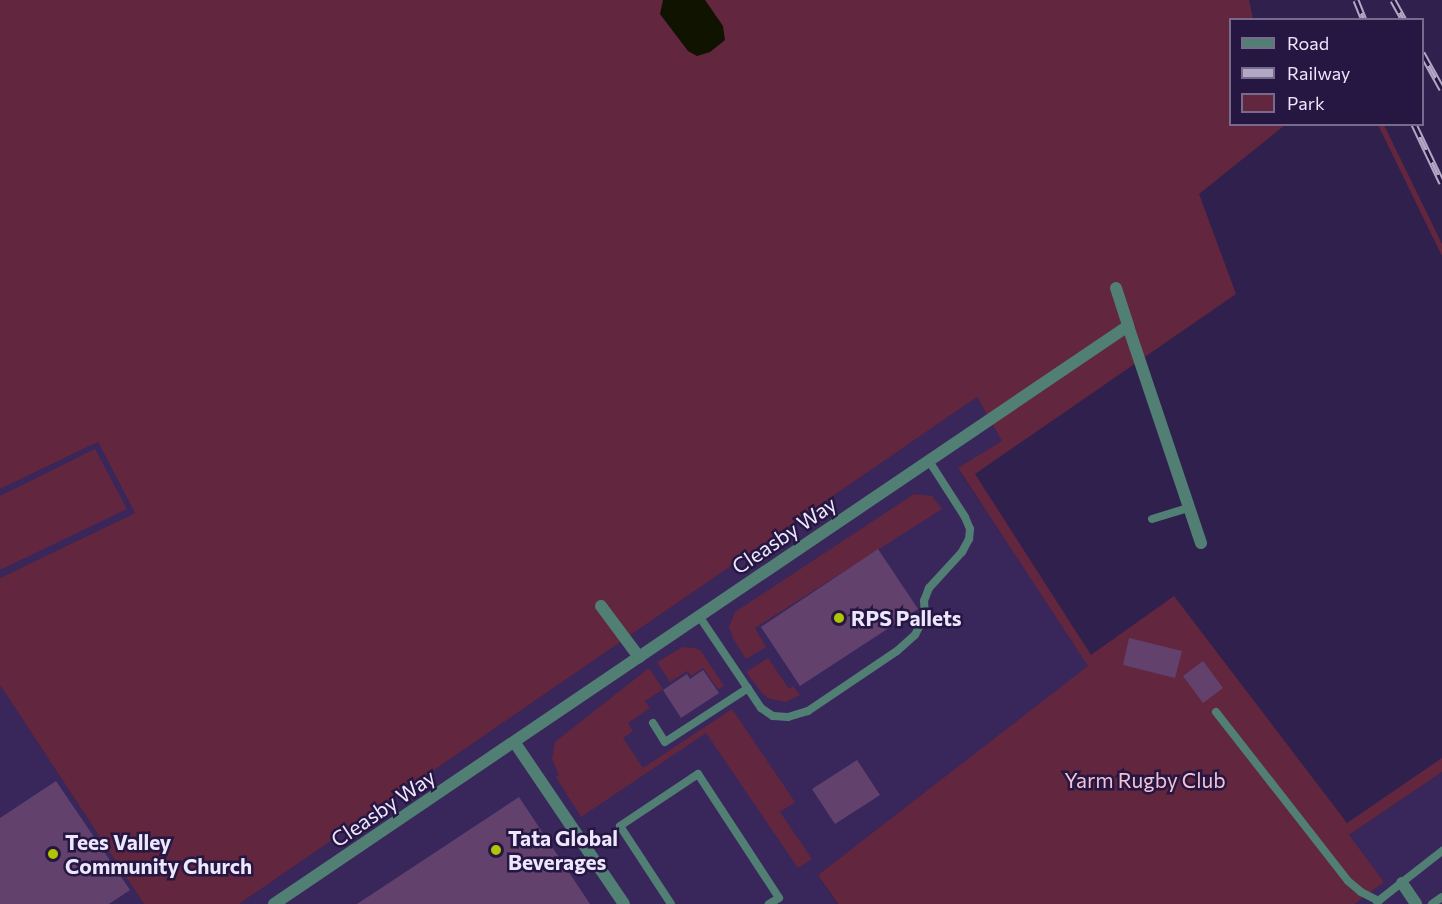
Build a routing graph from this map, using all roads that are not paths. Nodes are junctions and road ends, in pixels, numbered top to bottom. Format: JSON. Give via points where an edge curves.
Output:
{"nodes":[{"id":1,"x":1116,"y":288,"type":"dead end"},
{"id":2,"x":1128,"y":326,"type":"junction"},
{"id":3,"x":929,"y":461,"type":"junction"},
{"id":4,"x":1189,"y":508,"type":"junction"},
{"id":5,"x":1152,"y":519,"type":"dead end"},
{"id":6,"x":1201,"y":543,"type":"dead end"},
{"id":7,"x":601,"y":606,"type":"dead end"},
{"id":8,"x":699,"y":616,"type":"junction"},
{"id":9,"x":639,"y":657,"type":"junction"},
{"id":10,"x":748,"y":688,"type":"junction"},
{"id":11,"x":1216,"y":712,"type":"dead end"},
{"id":12,"x":653,"y":723,"type":"dead end"},
{"id":13,"x":515,"y":744,"type":"junction"},
{"id":14,"x":1442,"y":851,"type":"edge"},
{"id":15,"x":1402,"y":883,"type":"junction"},
{"id":16,"x":1442,"y":897,"type":"edge"},
{"id":17,"x":1377,"y":902,"type":"edge"},
{"id":18,"x":274,"y":904,"type":"edge"},
{"id":19,"x":624,"y":904,"type":"edge"},
{"id":20,"x":671,"y":904,"type":"edge"},
{"id":21,"x":769,"y":904,"type":"edge"},
{"id":22,"x":1416,"y":904,"type":"edge"},
{"id":23,"x":1432,"y":904,"type":"edge"}],
"edges":[{"from":1,"to":2,"type":"street"},
{"from":2,"to":3,"type":"street","name":"Cleasby Way"},
{"from":2,"to":4,"type":"street"},
{"from":3,"to":8,"type":"street","name":"Cleasby Way"},
{"from":3,"to":10,"type":"lane","via":[[970,529],[962,552],[929,588],[924,601],[925,615],[915,635],[808,711],[773,717],[761,708]]},
{"from":4,"to":5,"type":"lane"},
{"from":4,"to":6,"type":"street"},
{"from":7,"to":9,"type":"street"},
{"from":8,"to":9,"type":"street","name":"Cleasby Way"},
{"from":8,"to":10,"type":"lane"},
{"from":9,"to":13,"type":"street","name":"Cleasby Way"},
{"from":10,"to":12,"type":"lane","via":[[665,742]]},
{"from":11,"to":17,"type":"lane","via":[[1348,881]]},
{"from":13,"to":18,"type":"street","name":"Cleasby Way"},
{"from":13,"to":19,"type":"street"},
{"from":14,"to":15,"type":"lane"},
{"from":15,"to":17,"type":"lane"},
{"from":15,"to":22,"type":"street"},
{"from":16,"to":23,"type":"lane"},
{"from":20,"to":21,"type":"lane","via":[[620,826],[698,774],[779,898]]}]}
